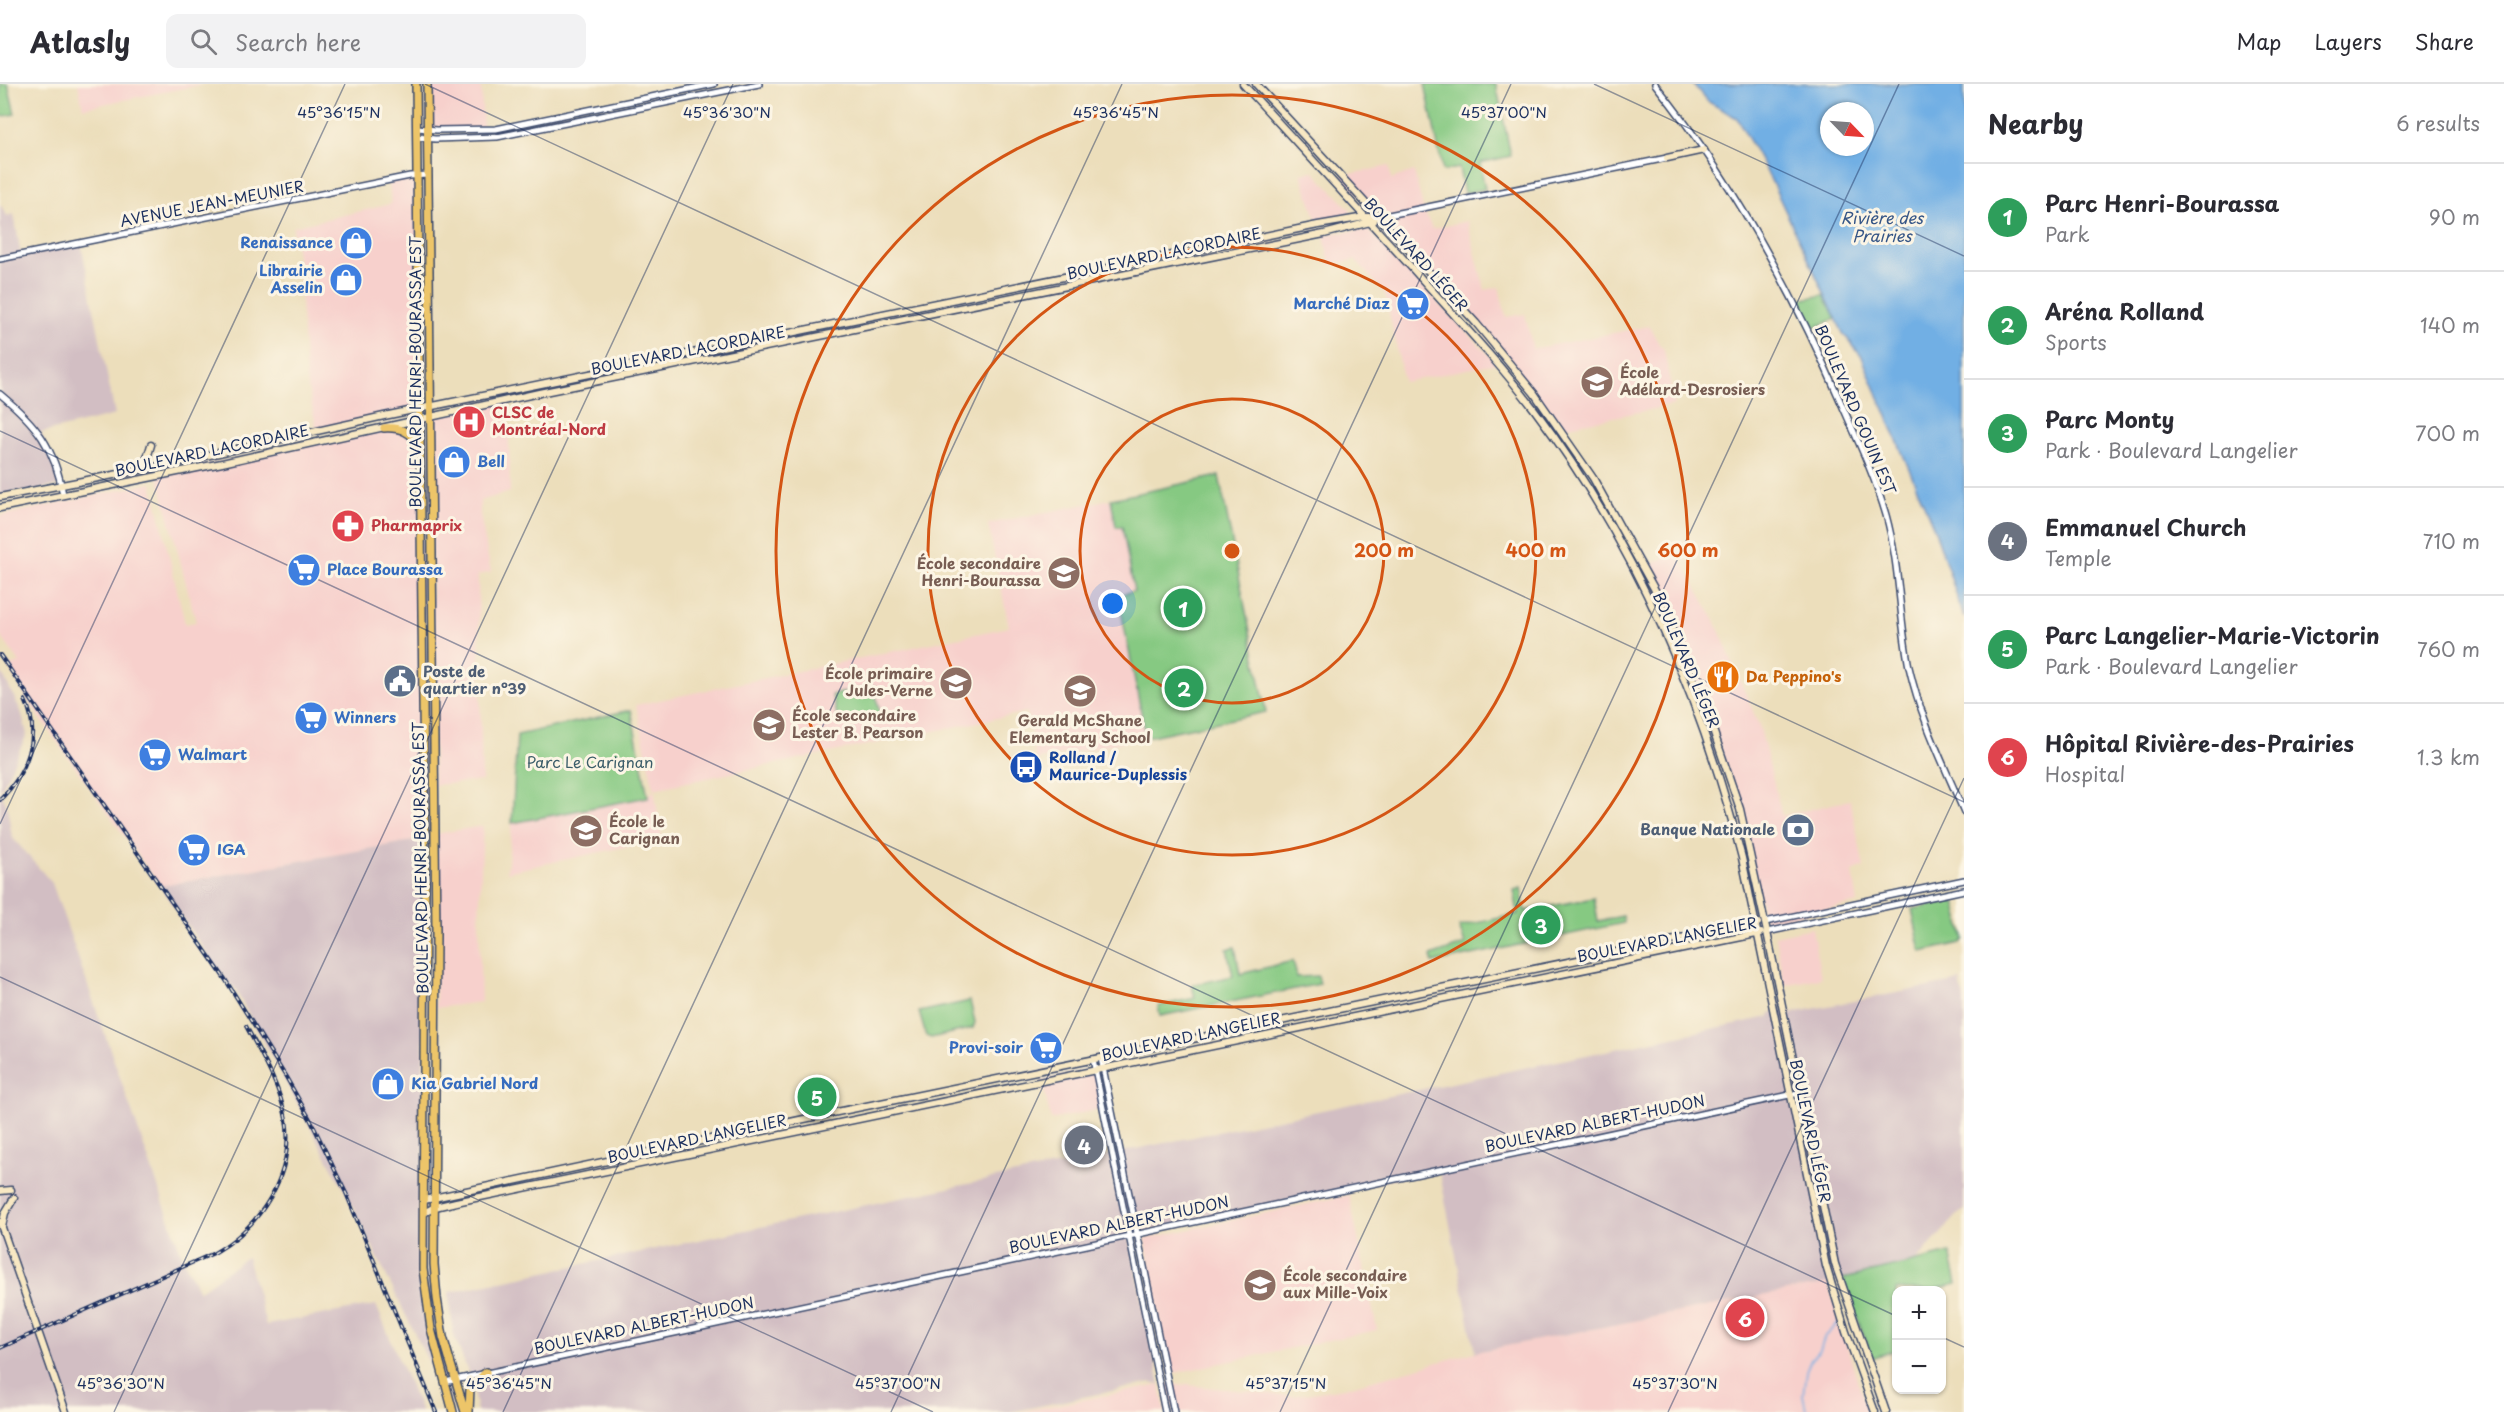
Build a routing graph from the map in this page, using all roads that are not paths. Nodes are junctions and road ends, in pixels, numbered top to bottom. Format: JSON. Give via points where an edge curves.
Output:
{"nodes":[{"id":1,"x":416,"y":84,"type":"edge"},
{"id":2,"x":427,"y":84,"type":"edge"},
{"id":3,"x":714,"y":84,"type":"edge"},
{"id":4,"x":759,"y":84,"type":"edge"},
{"id":5,"x":1243,"y":84,"type":"edge"},
{"id":6,"x":1256,"y":84,"type":"edge"},
{"id":7,"x":1655,"y":84,"type":"edge"},
{"id":8,"x":418,"y":128,"type":"junction"},
{"id":9,"x":428,"y":129,"type":"junction"},
{"id":10,"x":417,"y":137,"type":"junction"},
{"id":11,"x":428,"y":138,"type":"junction"},
{"id":12,"x":1704,"y":150,"type":"junction"},
{"id":13,"x":1667,"y":158,"type":"joint"},
{"id":14,"x":417,"y":175,"type":"junction"},
{"id":15,"x":428,"y":175,"type":"junction"},
{"id":16,"x":1365,"y":217,"type":"junction"},
{"id":17,"x":1379,"y":217,"type":"junction"},
{"id":18,"x":1371,"y":224,"type":"junction"},
{"id":19,"x":0,"y":259,"type":"edge"},
{"id":20,"x":0,"y":394,"type":"edge"},
{"id":21,"x":430,"y":407,"type":"junction"},
{"id":22,"x":420,"y":409,"type":"junction"},
{"id":23,"x":430,"y":418,"type":"junction"},
{"id":24,"x":421,"y":420,"type":"junction"},
{"id":25,"x":384,"y":428,"type":"junction"},
{"id":26,"x":151,"y":445,"type":"dead end"},
{"id":27,"x":420,"y":456,"type":"junction"},
{"id":28,"x":140,"y":468,"type":"junction"},
{"id":29,"x":61,"y":484,"type":"junction"},
{"id":30,"x":63,"y":495,"type":"junction"},
{"id":31,"x":0,"y":497,"type":"edge"},
{"id":32,"x":0,"y":507,"type":"edge"},
{"id":33,"x":1964,"y":812,"type":"edge"},
{"id":34,"x":1751,"y":856,"type":"junction"},
{"id":35,"x":1742,"y":858,"type":"junction"},
{"id":36,"x":1964,"y":880,"type":"edge"},
{"id":37,"x":1964,"y":890,"type":"edge"},
{"id":38,"x":1765,"y":922,"type":"junction"},
{"id":39,"x":1755,"y":924,"type":"junction"},
{"id":40,"x":1767,"y":932,"type":"junction"},
{"id":41,"x":1757,"y":934,"type":"junction"},
{"id":42,"x":1101,"y":1058,"type":"junction"},
{"id":43,"x":1093,"y":1059,"type":"junction"},
{"id":44,"x":1103,"y":1067,"type":"junction"},
{"id":45,"x":1095,"y":1069,"type":"junction"},
{"id":46,"x":1799,"y":1092,"type":"junction"},
{"id":47,"x":1790,"y":1094,"type":"junction"},
{"id":48,"x":11,"y":1190,"type":"dead end"},
{"id":49,"x":0,"y":1191,"type":"edge"},
{"id":50,"x":435,"y":1197,"type":"junction"},
{"id":51,"x":14,"y":1198,"type":"dead end"},
{"id":52,"x":424,"y":1200,"type":"junction"},
{"id":53,"x":435,"y":1207,"type":"junction"},
{"id":54,"x":424,"y":1213,"type":"junction"},
{"id":55,"x":1,"y":1224,"type":"edge"},
{"id":56,"x":1137,"y":1233,"type":"junction"},
{"id":57,"x":1129,"y":1235,"type":"junction"},
{"id":58,"x":486,"y":1372,"type":"junction"},
{"id":59,"x":456,"y":1378,"type":"junction"},
{"id":60,"x":445,"y":1382,"type":"junction"},
{"id":61,"x":66,"y":1412,"type":"edge"},
{"id":62,"x":453,"y":1412,"type":"edge"},
{"id":63,"x":465,"y":1412,"type":"edge"},
{"id":64,"x":470,"y":1412,"type":"edge"},
{"id":65,"x":1165,"y":1412,"type":"edge"},
{"id":66,"x":1174,"y":1412,"type":"edge"},
{"id":67,"x":1875,"y":1412,"type":"edge"},
{"id":68,"x":1886,"y":1412,"type":"edge"}],
"edges":[{"from":1,"to":8,"type":"main road","name":"BOULEVARD HENRI-BOURASSA EST"},
{"from":2,"to":9,"type":"main road","name":"BOULEVARD HENRI-BOURASSA EST"},
{"from":3,"to":9,"type":"street","via":[[496,129]]},
{"from":4,"to":11,"type":"street","via":[[497,137]]},
{"from":5,"to":16,"type":"main road","name":"BOULEVARD LÉGER"},
{"from":6,"to":17,"type":"main road","name":"BOULEVARD LÉGER"},
{"from":7,"to":12,"type":"street","name":"BOULEVARD GOUIN EST"},
{"from":8,"to":9,"type":"street"},
{"from":8,"to":10,"type":"main road","name":"BOULEVARD HENRI-BOURASSA EST"},
{"from":9,"to":11,"type":"main road","name":"BOULEVARD HENRI-BOURASSA EST"},
{"from":10,"to":11,"type":"street"},
{"from":10,"to":14,"type":"main road","name":"BOULEVARD HENRI-BOURASSA EST"},
{"from":11,"to":15,"type":"main road","name":"BOULEVARD HENRI-BOURASSA EST"},
{"from":12,"to":13,"type":"main road","name":"BOULEVARD LACORDAIRE"},
{"from":12,"to":33,"type":"street","name":"BOULEVARD GOUIN EST","via":[[1810,331],[1878,490],[1890,533],[1911,676]]},
{"from":13,"to":17,"type":"street","name":"BOULEVARD LACORDAIRE"},
{"from":14,"to":15,"type":"street","name":"AVENUE JEAN-MEUNIER"},
{"from":14,"to":19,"type":"street","name":"AVENUE JEAN-MEUNIER"},
{"from":14,"to":22,"type":"main road","name":"BOULEVARD HENRI-BOURASSA EST"},
{"from":15,"to":21,"type":"main road","name":"BOULEVARD HENRI-BOURASSA EST"},
{"from":16,"to":17,"type":"main road","name":"BOULEVARD LACORDAIRE"},
{"from":16,"to":18,"type":"main road","name":"BOULEVARD LÉGER"},
{"from":16,"to":21,"type":"main road","name":"BOULEVARD LACORDAIRE"},
{"from":17,"to":18,"type":"main road","name":"BOULEVARD LACORDAIRE"},
{"from":17,"to":34,"type":"main road","name":"BOULEVARD LÉGER","via":[[1534,393],[1619,523],[1687,661],[1720,746]]},
{"from":18,"to":23,"type":"main road","name":"BOULEVARD LACORDAIRE"},
{"from":18,"to":35,"type":"main road","name":"BOULEVARD LÉGER","via":[[1526,398],[1611,528],[1662,628],[1698,714]]},
{"from":20,"to":29,"type":"street","via":[[40,433]]},
{"from":21,"to":22,"type":"main road","name":"BOULEVARD LACORDAIRE"},
{"from":21,"to":23,"type":"main road","name":"BOULEVARD HENRI-BOURASSA EST"},
{"from":22,"to":24,"type":"main road","name":"BOULEVARD HENRI-BOURASSA EST"},
{"from":22,"to":28,"type":"main road","name":"BOULEVARD LACORDAIRE"},
{"from":23,"to":24,"type":"main road","name":"BOULEVARD LACORDAIRE"},
{"from":23,"to":50,"type":"main road","name":"BOULEVARD HENRI-BOURASSA EST"},
{"from":24,"to":25,"type":"main road","name":"BOULEVARD LACORDAIRE"},
{"from":24,"to":27,"type":"main road","name":"BOULEVARD HENRI-BOURASSA EST"},
{"from":25,"to":27,"type":"main road","via":[[400,429],[412,436]]},
{"from":25,"to":30,"type":"main road","name":"BOULEVARD LACORDAIRE"},
{"from":26,"to":28,"type":"main road"},
{"from":27,"to":52,"type":"main road","name":"BOULEVARD HENRI-BOURASSA EST"},
{"from":28,"to":29,"type":"main road","name":"BOULEVARD LACORDAIRE"},
{"from":29,"to":30,"type":"street"},
{"from":29,"to":31,"type":"main road","name":"BOULEVARD LACORDAIRE"},
{"from":30,"to":32,"type":"main road","name":"BOULEVARD LACORDAIRE"},
{"from":34,"to":35,"type":"main road"},
{"from":34,"to":38,"type":"main road","name":"BOULEVARD LÉGER"},
{"from":35,"to":39,"type":"main road","name":"BOULEVARD LÉGER"},
{"from":36,"to":38,"type":"street","name":"BOULEVARD LANGELIER"},
{"from":37,"to":40,"type":"street","name":"BOULEVARD LANGELIER"},
{"from":38,"to":39,"type":"main road","name":"BOULEVARD LANGELIER"},
{"from":38,"to":40,"type":"main road","name":"BOULEVARD LÉGER"},
{"from":39,"to":41,"type":"main road","name":"BOULEVARD LÉGER"},
{"from":39,"to":42,"type":"main road","name":"BOULEVARD LANGELIER"},
{"from":40,"to":41,"type":"main road","name":"BOULEVARD LANGELIER"},
{"from":40,"to":46,"type":"main road","name":"BOULEVARD LÉGER"},
{"from":41,"to":44,"type":"main road","name":"BOULEVARD LANGELIER"},
{"from":41,"to":47,"type":"main road","name":"BOULEVARD LÉGER"},
{"from":42,"to":43,"type":"main road","name":"BOULEVARD LANGELIER"},
{"from":42,"to":44,"type":"street"},
{"from":43,"to":45,"type":"street"},
{"from":43,"to":50,"type":"main road","name":"BOULEVARD LANGELIER"},
{"from":44,"to":45,"type":"main road","name":"BOULEVARD LANGELIER"},
{"from":44,"to":56,"type":"street"},
{"from":45,"to":53,"type":"main road","name":"BOULEVARD LANGELIER"},
{"from":45,"to":57,"type":"street"},
{"from":46,"to":47,"type":"street","name":"BOULEVARD ALBERT-HUDON"},
{"from":46,"to":68,"type":"main road","name":"BOULEVARD LÉGER","via":[[1835,1264]]},
{"from":47,"to":56,"type":"street","name":"BOULEVARD ALBERT-HUDON"},
{"from":47,"to":67,"type":"main road","name":"BOULEVARD LÉGER","via":[[1826,1266]]},
{"from":48,"to":49,"type":"main road"},
{"from":50,"to":52,"type":"main road","name":"BOULEVARD LANGELIER"},
{"from":50,"to":53,"type":"main road","name":"BOULEVARD HENRI-BOURASSA EST"},
{"from":51,"to":55,"type":"main road"},
{"from":52,"to":54,"type":"main road","name":"BOULEVARD HENRI-BOURASSA EST"},
{"from":53,"to":54,"type":"main road","name":"BOULEVARD LANGELIER"},
{"from":53,"to":59,"type":"main road","name":"BOULEVARD HENRI-BOURASSA EST","via":[[437,1298]]},
{"from":54,"to":60,"type":"main road","name":"BOULEVARD HENRI-BOURASSA EST","via":[[426,1300]]},
{"from":55,"to":61,"type":"main road"},
{"from":56,"to":57,"type":"street","name":"BOULEVARD ALBERT-HUDON"},
{"from":56,"to":66,"type":"street"},
{"from":57,"to":58,"type":"street","name":"BOULEVARD ALBERT-HUDON"},
{"from":57,"to":65,"type":"street"},
{"from":58,"to":59,"type":"street","name":"BOULEVARD ALBERT-HUDON"},
{"from":58,"to":64,"type":"main road","via":[[470,1388]]},
{"from":59,"to":60,"type":"street","name":"BOULEVARD ALBERT-HUDON"},
{"from":59,"to":63,"type":"main road","name":"BOULEVARD HENRI-BOURASSA EST"},
{"from":60,"to":62,"type":"main road","name":"BOULEVARD HENRI-BOURASSA EST"}]}
